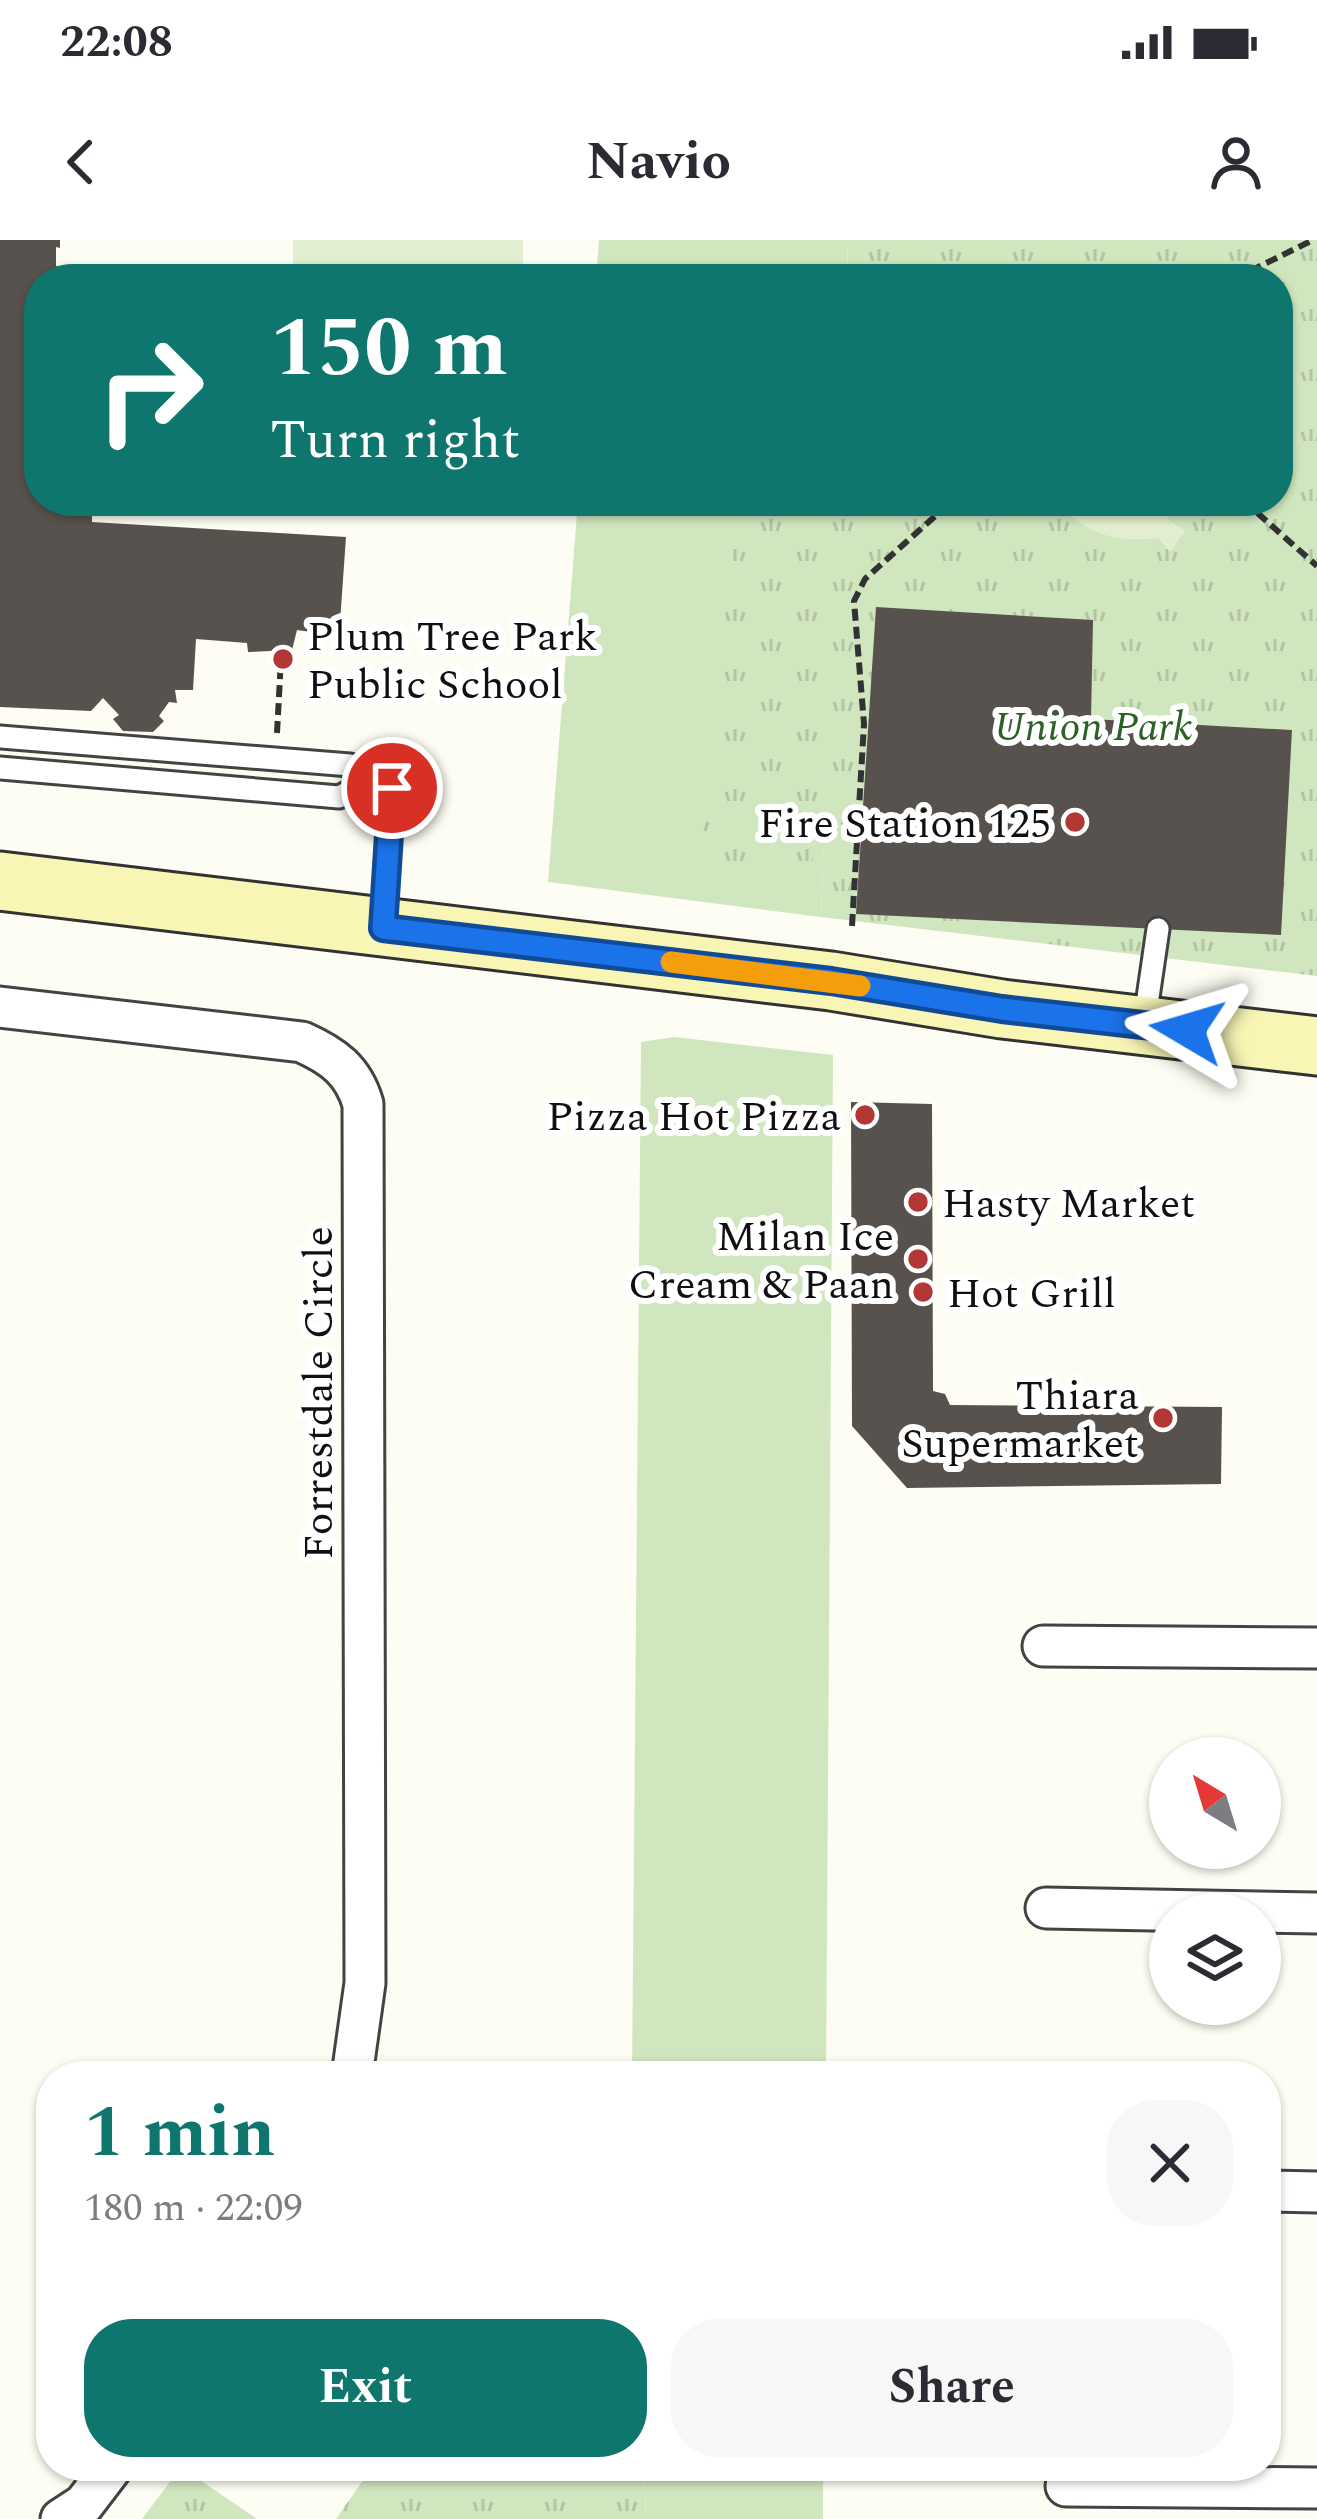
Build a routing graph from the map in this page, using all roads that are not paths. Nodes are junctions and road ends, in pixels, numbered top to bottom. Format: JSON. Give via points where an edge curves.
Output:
{"nodes":[{"id":1,"x":0,"y":737,"type":"edge"},
{"id":2,"x":0,"y":768,"type":"edge"},
{"id":3,"x":362,"y":785,"type":"junction"},
{"id":4,"x":0,"y":881,"type":"edge"},
{"id":5,"x":383,"y":928,"type":"junction"},
{"id":6,"x":1158,"y":929,"type":"dead end"},
{"id":7,"x":0,"y":1007,"type":"edge"},
{"id":8,"x":1144,"y":1025,"type":"junction"},
{"id":9,"x":1317,"y":1046,"type":"edge"},
{"id":10,"x":1043,"y":1646,"type":"dead end"},
{"id":11,"x":1317,"y":1648,"type":"edge"},
{"id":12,"x":1046,"y":1908,"type":"dead end"},
{"id":13,"x":1317,"y":1913,"type":"edge"},
{"id":14,"x":354,"y":2061,"type":"edge"},
{"id":15,"x":1281,"y":2191,"type":"edge"},
{"id":16,"x":1317,"y":2192,"type":"edge"},
{"id":17,"x":102,"y":2481,"type":"edge"},
{"id":18,"x":1066,"y":2486,"type":"dead end"},
{"id":19,"x":1317,"y":2488,"type":"edge"},
{"id":20,"x":61,"y":2519,"type":"edge"}],
"edges":[{"from":1,"to":3,"type":"lane","via":[[350,765]]},
{"from":2,"to":3,"type":"lane","via":[[339,797]]},
{"from":3,"to":5,"type":"lane","via":[[392,788]]},
{"from":4,"to":5,"type":"street"},
{"from":5,"to":8,"type":"street"},
{"from":6,"to":8,"type":"lane"},
{"from":7,"to":14,"type":"street","name":"Forrestdale Circle","via":[[302,1042],[327,1053],[357,1084],[366,1336],[365,1959]]},
{"from":8,"to":9,"type":"street"},
{"from":10,"to":11,"type":"street"},
{"from":12,"to":13,"type":"street"},
{"from":15,"to":16,"type":"street"},
{"from":17,"to":20,"type":"street"},
{"from":18,"to":19,"type":"street"}]}
